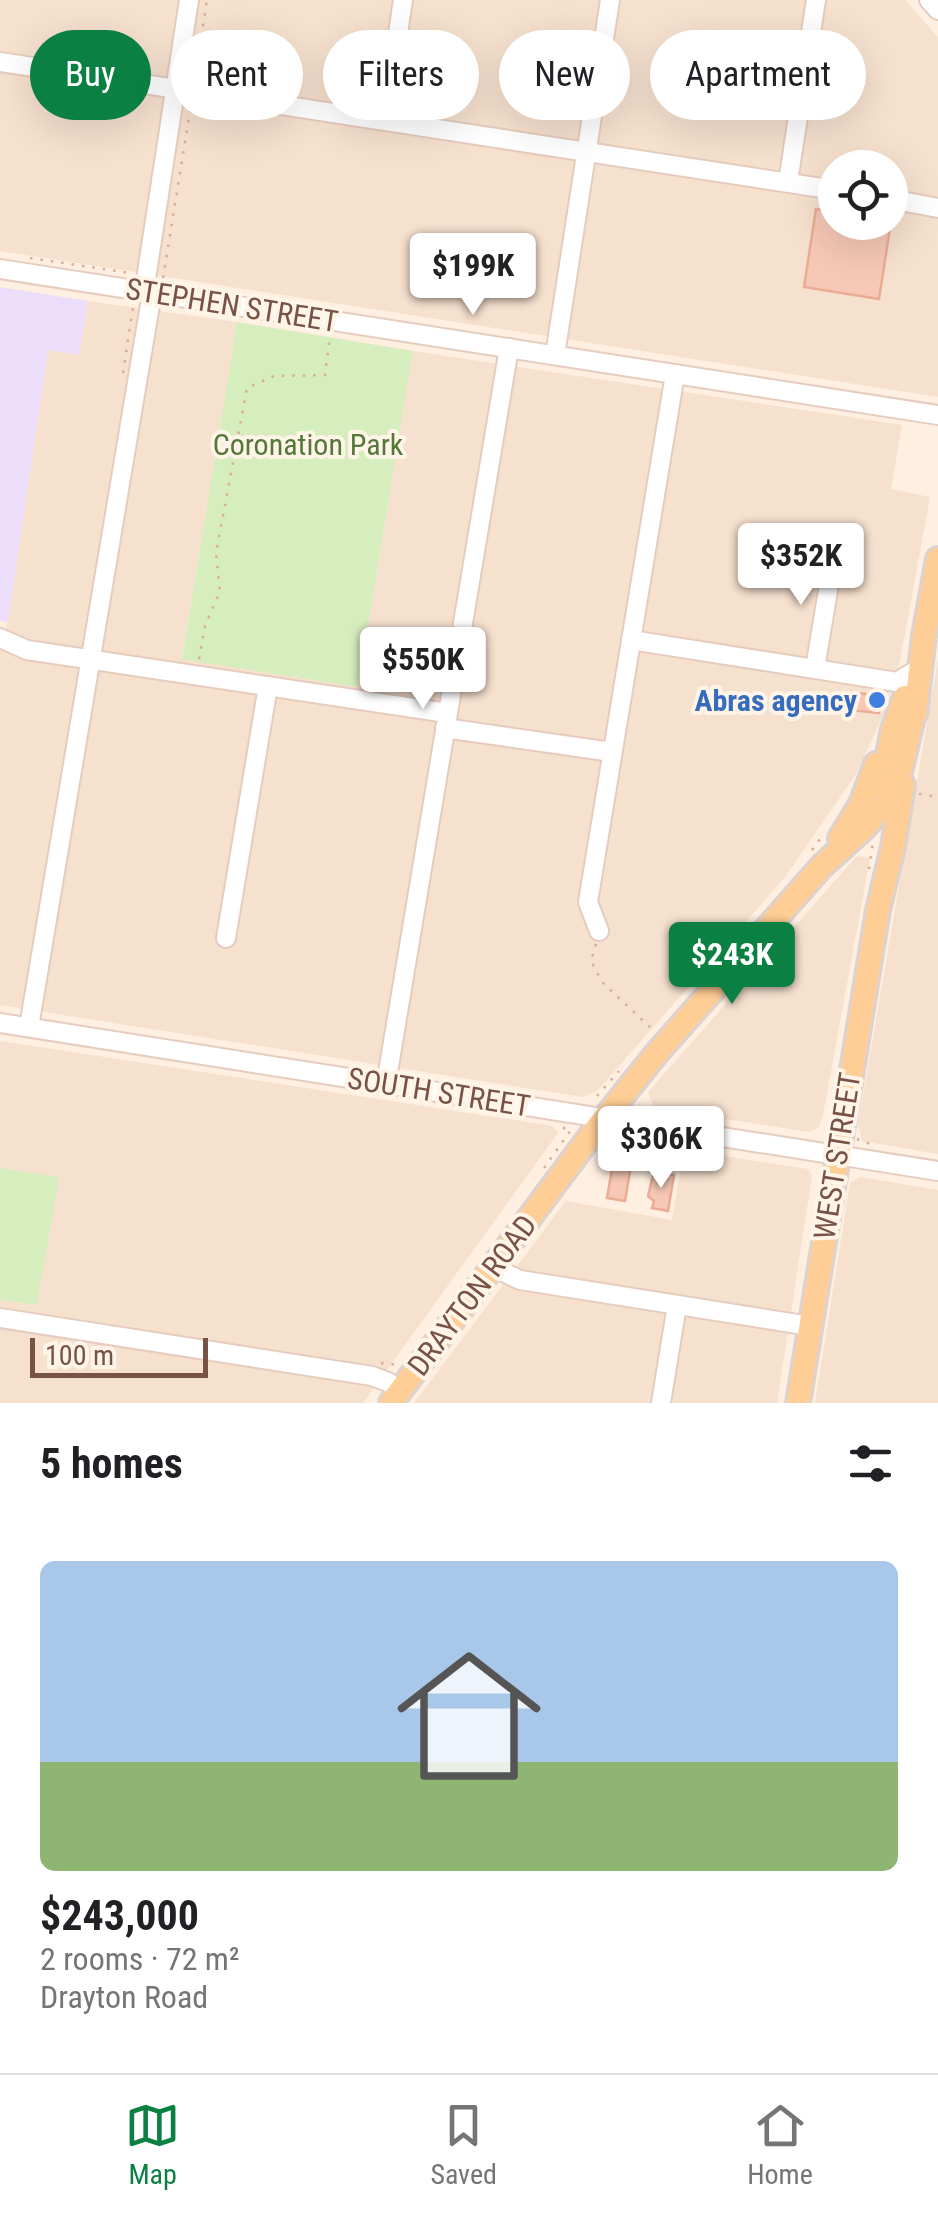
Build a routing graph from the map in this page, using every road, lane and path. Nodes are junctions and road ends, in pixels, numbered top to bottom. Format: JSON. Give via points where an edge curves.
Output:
{"nodes":[{"id":1,"x":189,"y":0,"type":"edge"},
{"id":2,"x":207,"y":0,"type":"edge"},
{"id":3,"x":403,"y":0,"type":"edge"},
{"id":4,"x":610,"y":0,"type":"edge"},
{"id":5,"x":816,"y":0,"type":"edge"},
{"id":6,"x":929,"y":0,"type":"edge"},
{"id":7,"x":938,"y":10,"type":"edge"},
{"id":8,"x":187,"y":30,"type":"edge"},
{"id":9,"x":199,"y":30,"type":"edge"},
{"id":10,"x":398,"y":30,"type":"edge"},
{"id":11,"x":0,"y":62,"type":"edge"},
{"id":12,"x":171,"y":88,"type":"edge"},
{"id":13,"x":179,"y":120,"type":"edge"},
{"id":14,"x":181,"y":120,"type":"edge"},
{"id":15,"x":384,"y":120,"type":"edge"},
{"id":16,"x":586,"y":151,"type":"junction"},
{"id":17,"x":788,"y":182,"type":"junction"},
{"id":18,"x":818,"y":187,"type":"edge"},
{"id":19,"x":908,"y":203,"type":"edge"},
{"id":20,"x":938,"y":208,"type":"edge"},
{"id":21,"x":20,"y":256,"type":"dead end"},
{"id":22,"x":0,"y":269,"type":"edge"},
{"id":23,"x":148,"y":287,"type":"junction"},
{"id":24,"x":332,"y":320,"type":"junction"},
{"id":25,"x":509,"y":348,"type":"junction"},
{"id":26,"x":555,"y":355,"type":"junction"},
{"id":27,"x":675,"y":374,"type":"junction"},
{"id":28,"x":938,"y":415,"type":"edge"},
{"id":29,"x":827,"y":549,"type":"dead end"},
{"id":30,"x":938,"y":565,"type":"edge"},
{"id":31,"x":0,"y":638,"type":"edge"},
{"id":32,"x":631,"y":640,"type":"junction"},
{"id":33,"x":91,"y":660,"type":"junction"},
{"id":34,"x":199,"y":662,"type":"dead end"},
{"id":35,"x":815,"y":668,"type":"junction"},
{"id":36,"x":911,"y":671,"type":"junction"},
{"id":37,"x":268,"y":686,"type":"junction"},
{"id":38,"x":909,"y":703,"type":"junction"},
{"id":39,"x":446,"y":720,"type":"junction"},
{"id":40,"x":893,"y":729,"type":"junction"},
{"id":41,"x":612,"y":752,"type":"junction"},
{"id":42,"x":913,"y":792,"type":"dead end"},
{"id":43,"x":938,"y":797,"type":"edge"},
{"id":44,"x":882,"y":808,"type":"junction"},
{"id":45,"x":822,"y":866,"type":"junction"},
{"id":46,"x":878,"y":910,"type":"junction"},
{"id":47,"x":599,"y":932,"type":"joint"},
{"id":48,"x":226,"y":938,"type":"dead end"},
{"id":49,"x":0,"y":1023,"type":"edge"},
{"id":50,"x":30,"y":1027,"type":"junction"},
{"id":51,"x":654,"y":1031,"type":"dead end"},
{"id":52,"x":386,"y":1084,"type":"junction"},
{"id":53,"x":605,"y":1117,"type":"junction"},
{"id":54,"x":856,"y":1139,"type":"dead end"},
{"id":55,"x":873,"y":1145,"type":"dead end"},
{"id":56,"x":836,"y":1156,"type":"junction"},
{"id":57,"x":938,"y":1172,"type":"edge"},
{"id":58,"x":494,"y":1267,"type":"junction"},
{"id":59,"x":676,"y":1305,"type":"junction"},
{"id":60,"x":0,"y":1318,"type":"edge"},
{"id":61,"x":810,"y":1326,"type":"junction"},
{"id":62,"x":396,"y":1397,"type":"edge"},
{"id":63,"x":661,"y":1403,"type":"edge"},
{"id":64,"x":798,"y":1403,"type":"edge"}],
"edges":[{"from":1,"to":8,"type":"street"},
{"from":2,"to":9,"type":"path"},
{"from":3,"to":10,"type":"street"},
{"from":4,"to":16,"type":"street"},
{"from":5,"to":17,"type":"street"},
{"from":6,"to":7,"type":"street"},
{"from":11,"to":12,"type":"street"},
{"from":13,"to":23,"type":"street"},
{"from":14,"to":23,"type":"path","via":[[165,279]]},
{"from":15,"to":16,"type":"street"},
{"from":16,"to":17,"type":"street"},
{"from":16,"to":26,"type":"street"},
{"from":17,"to":18,"type":"street"},
{"from":19,"to":20,"type":"street"},
{"from":21,"to":23,"type":"path"},
{"from":22,"to":23,"type":"street","name":"STEPHEN STREET"},
{"from":23,"to":24,"type":"street","name":"STEPHEN STREET"},
{"from":23,"to":33,"type":"street"},
{"from":24,"to":25,"type":"street","name":"STEPHEN STREET"},
{"from":24,"to":34,"type":"path","via":[[325,375],[274,376],[247,388],[216,553],[220,592]]},
{"from":25,"to":26,"type":"street","name":"STEPHEN STREET"},
{"from":25,"to":39,"type":"street"},
{"from":26,"to":27,"type":"street","name":"STEPHEN STREET"},
{"from":27,"to":28,"type":"street","name":"STEPHEN STREET"},
{"from":27,"to":32,"type":"street"},
{"from":29,"to":35,"type":"street","via":[[828,591]]},
{"from":30,"to":36,"type":"main road"},
{"from":31,"to":33,"type":"street","via":[[27,650]]},
{"from":32,"to":35,"type":"street"},
{"from":32,"to":41,"type":"street"},
{"from":33,"to":37,"type":"street"},
{"from":33,"to":50,"type":"street"},
{"from":35,"to":36,"type":"street"},
{"from":36,"to":38,"type":"main road"},
{"from":36,"to":38,"type":"street"},
{"from":37,"to":39,"type":"street"},
{"from":37,"to":48,"type":"street"},
{"from":38,"to":40,"type":"main road"},
{"from":38,"to":44,"type":"main road","via":[[897,786]]},
{"from":38,"to":46,"type":"main road","via":[[893,848]]},
{"from":39,"to":41,"type":"street"},
{"from":39,"to":52,"type":"street"},
{"from":40,"to":44,"type":"main road"},
{"from":40,"to":45,"type":"main road","via":[[861,804]]},
{"from":41,"to":47,"type":"street","via":[[588,902]]},
{"from":42,"to":43,"type":"path"},
{"from":44,"to":45,"type":"main road"},
{"from":44,"to":46,"type":"main road"},
{"from":45,"to":53,"type":"main road","name":"DRAYTON ROAD"},
{"from":46,"to":56,"type":"main road","name":"WEST STREET"},
{"from":47,"to":51,"type":"path","via":[[591,961],[602,982]]},
{"from":49,"to":50,"type":"street","name":"SOUTH STREET"},
{"from":50,"to":52,"type":"street","name":"SOUTH STREET"},
{"from":52,"to":53,"type":"street","name":"SOUTH STREET"},
{"from":53,"to":56,"type":"street","name":"SOUTH STREET"},
{"from":53,"to":58,"type":"main road","name":"DRAYTON ROAD"},
{"from":54,"to":55,"type":"path"},
{"from":56,"to":57,"type":"street","name":"SOUTH STREET"},
{"from":56,"to":61,"type":"main road","name":"WEST STREET"},
{"from":58,"to":59,"type":"street","via":[[520,1280]]},
{"from":58,"to":62,"type":"main road","name":"DRAYTON ROAD"},
{"from":59,"to":61,"type":"street"},
{"from":59,"to":63,"type":"street"},
{"from":60,"to":62,"type":"street","via":[[372,1376],[388,1382]]},
{"from":61,"to":64,"type":"main road","name":"WEST STREET"}]}
